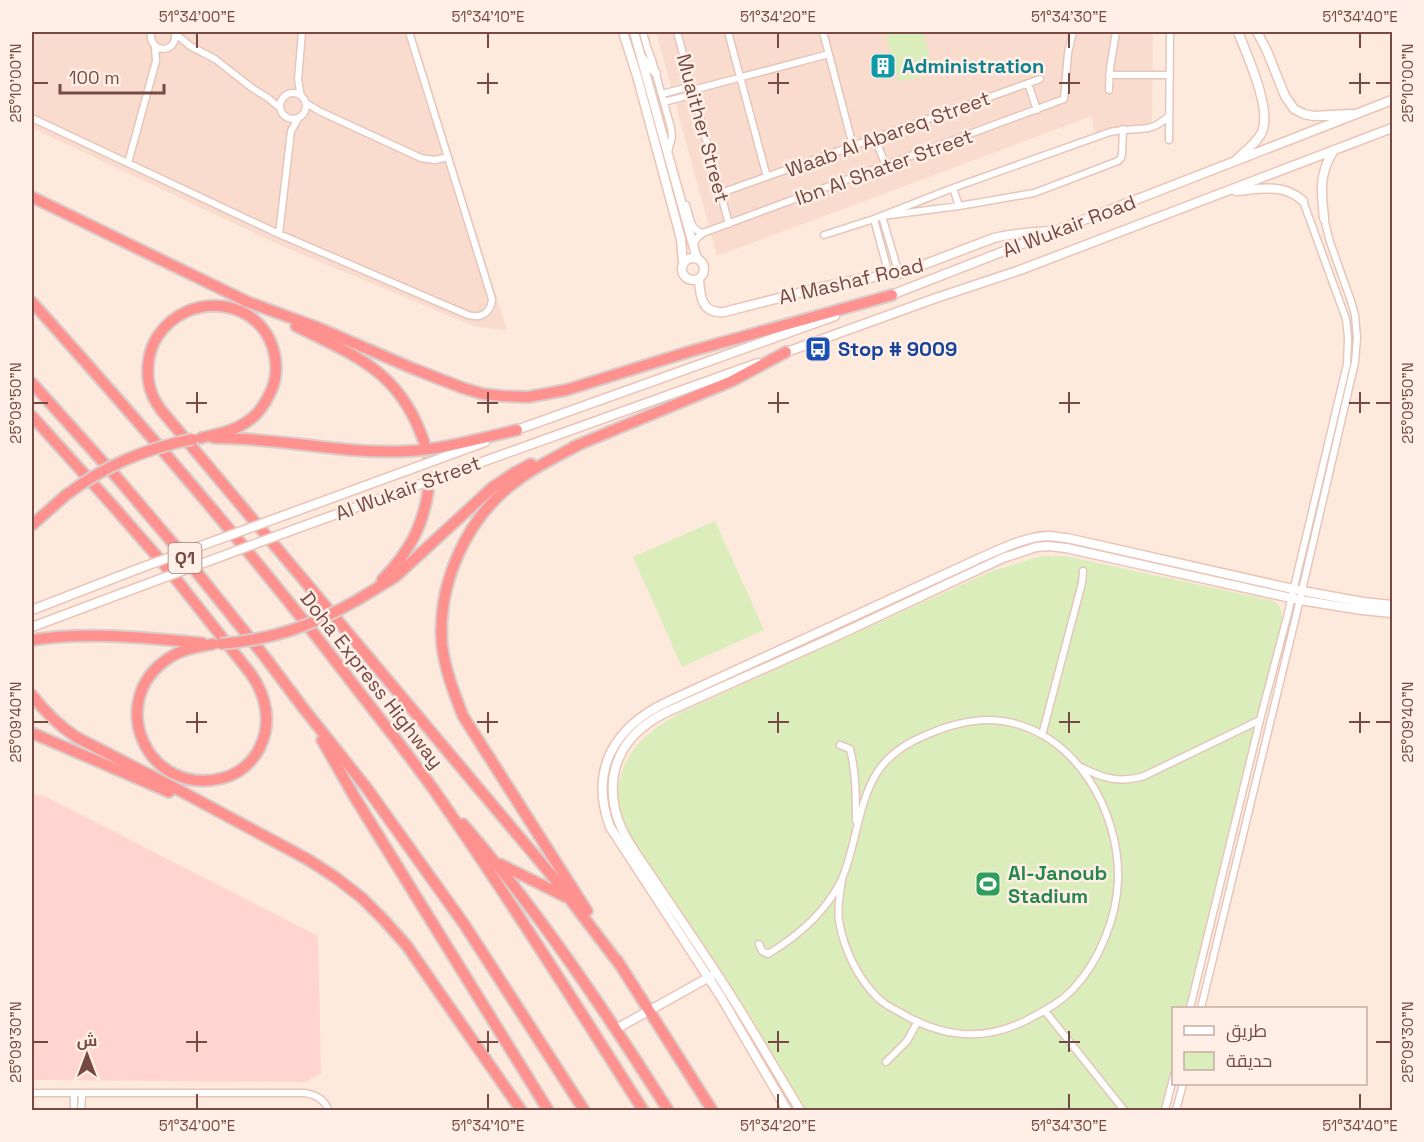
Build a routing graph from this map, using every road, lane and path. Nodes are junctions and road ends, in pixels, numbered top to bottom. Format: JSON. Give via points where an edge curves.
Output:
{"nodes":[{"id":1,"x":148,"y":32,"type":"edge"},
{"id":2,"x":302,"y":32,"type":"edge"},
{"id":3,"x":409,"y":32,"type":"edge"},
{"id":4,"x":623,"y":32,"type":"edge"},
{"id":5,"x":634,"y":32,"type":"edge"},
{"id":6,"x":643,"y":32,"type":"edge"},
{"id":7,"x":677,"y":32,"type":"edge"},
{"id":8,"x":728,"y":32,"type":"edge"},
{"id":9,"x":823,"y":32,"type":"edge"},
{"id":10,"x":1073,"y":32,"type":"edge"},
{"id":11,"x":1116,"y":32,"type":"edge"},
{"id":12,"x":1170,"y":32,"type":"edge"},
{"id":13,"x":1238,"y":32,"type":"edge"},
{"id":14,"x":1257,"y":32,"type":"edge"},
{"id":15,"x":176,"y":33,"type":"edge"},
{"id":16,"x":155,"y":46,"type":"junction"},
{"id":17,"x":190,"y":46,"type":"junction"},
{"id":18,"x":169,"y":47,"type":"junction"},
{"id":19,"x":829,"y":54,"type":"junction"},
{"id":20,"x":641,"y":56,"type":"junction"},
{"id":21,"x":156,"y":61,"type":"junction"},
{"id":22,"x":656,"y":74,"type":"junction"},
{"id":23,"x":1109,"y":75,"type":"junction"},
{"id":24,"x":1170,"y":75,"type":"junction"},
{"id":25,"x":741,"y":78,"type":"junction"},
{"id":26,"x":1040,"y":79,"type":"dead end"},
{"id":27,"x":298,"y":80,"type":"junction"},
{"id":28,"x":1028,"y":83,"type":"junction"},
{"id":29,"x":693,"y":90,"type":"junction"},
{"id":30,"x":1109,"y":90,"type":"dead end"},
{"id":31,"x":662,"y":94,"type":"junction"},
{"id":32,"x":285,"y":96,"type":"junction"},
{"id":33,"x":301,"y":96,"type":"junction"},
{"id":34,"x":268,"y":98,"type":"junction"},
{"id":35,"x":1392,"y":100,"type":"edge"},
{"id":36,"x":664,"y":102,"type":"junction"},
{"id":37,"x":306,"y":104,"type":"junction"},
{"id":38,"x":280,"y":108,"type":"junction"},
{"id":39,"x":1037,"y":110,"type":"junction"},
{"id":40,"x":319,"y":111,"type":"junction"},
{"id":41,"x":305,"y":113,"type":"junction"},
{"id":42,"x":1357,"y":114,"type":"junction"},
{"id":43,"x":1169,"y":116,"type":"junction"},
{"id":44,"x":286,"y":117,"type":"junction"},
{"id":45,"x":32,"y":118,"type":"edge"},
{"id":46,"x":298,"y":118,"type":"junction"},
{"id":47,"x":1392,"y":128,"type":"edge"},
{"id":48,"x":1123,"y":129,"type":"junction"},
{"id":49,"x":291,"y":130,"type":"junction"},
{"id":50,"x":875,"y":138,"type":"junction"},
{"id":51,"x":1169,"y":140,"type":"dead end"},
{"id":52,"x":854,"y":146,"type":"junction"},
{"id":53,"x":1335,"y":150,"type":"junction"},
{"id":54,"x":668,"y":156,"type":"junction"},
{"id":55,"x":448,"y":157,"type":"junction"},
{"id":56,"x":128,"y":163,"type":"junction"},
{"id":57,"x":1232,"y":163,"type":"junction"},
{"id":58,"x":886,"y":166,"type":"junction"},
{"id":59,"x":767,"y":177,"type":"junction"},
{"id":60,"x":675,"y":181,"type":"junction"},
{"id":61,"x":953,"y":188,"type":"junction"},
{"id":62,"x":1226,"y":192,"type":"junction"},
{"id":63,"x":721,"y":193,"type":"junction"},
{"id":64,"x":32,"y":197,"type":"edge"},
{"id":65,"x":1303,"y":201,"type":"joint"},
{"id":66,"x":959,"y":206,"type":"junction"},
{"id":67,"x":882,"y":216,"type":"junction"},
{"id":68,"x":1324,"y":218,"type":"joint"},
{"id":69,"x":874,"y":219,"type":"junction"},
{"id":70,"x":729,"y":224,"type":"junction"},
{"id":71,"x":1058,"y":231,"type":"junction"},
{"id":72,"x":279,"y":234,"type":"junction"},
{"id":73,"x":703,"y":234,"type":"junction"},
{"id":74,"x":824,"y":235,"type":"dead end"},
{"id":75,"x":693,"y":245,"type":"junction"},
{"id":76,"x":697,"y":259,"type":"junction"},
{"id":77,"x":683,"y":263,"type":"junction"},
{"id":78,"x":899,"y":274,"type":"junction"},
{"id":79,"x":889,"y":275,"type":"junction"},
{"id":80,"x":699,"y":279,"type":"junction"},
{"id":81,"x":892,"y":295,"type":"junction"},
{"id":82,"x":245,"y":301,"type":"junction"},
{"id":83,"x":1351,"y":301,"type":"junction"},
{"id":84,"x":32,"y":302,"type":"edge"},
{"id":85,"x":1341,"y":304,"type":"junction"},
{"id":86,"x":786,"y":352,"type":"junction"},
{"id":87,"x":32,"y":383,"type":"edge"},
{"id":88,"x":32,"y":416,"type":"edge"},
{"id":89,"x":517,"y":430,"type":"junction"},
{"id":90,"x":197,"y":439,"type":"junction"},
{"id":91,"x":424,"y":442,"type":"tunnel mouth"},
{"id":92,"x":578,"y":445,"type":"junction"},
{"id":93,"x":428,"y":492,"type":"tunnel mouth"},
{"id":94,"x":48,"y":512,"type":"junction"},
{"id":95,"x":32,"y":525,"type":"edge"},
{"id":96,"x":32,"y":536,"type":"edge"},
{"id":97,"x":1083,"y":571,"type":"dead end"},
{"id":98,"x":364,"y":595,"type":"junction"},
{"id":99,"x":1296,"y":595,"type":"junction"},
{"id":100,"x":1392,"y":605,"type":"edge"},
{"id":101,"x":32,"y":610,"type":"edge"},
{"id":102,"x":1392,"y":613,"type":"edge"},
{"id":103,"x":32,"y":627,"type":"edge"},
{"id":104,"x":32,"y":640,"type":"edge"},
{"id":105,"x":216,"y":644,"type":"junction"},
{"id":106,"x":32,"y":694,"type":"edge"},
{"id":107,"x":304,"y":709,"type":"junction"},
{"id":108,"x":1260,"y":720,"type":"junction"},
{"id":109,"x":32,"y":733,"type":"edge"},
{"id":110,"x":1042,"y":735,"type":"junction"},
{"id":111,"x":840,"y":745,"type":"dead end"},
{"id":112,"x":1080,"y":766,"type":"junction"},
{"id":113,"x":434,"y":790,"type":"junction"},
{"id":114,"x":236,"y":821,"type":"junction"},
{"id":115,"x":856,"y":831,"type":"junction"},
{"id":116,"x":497,"y":863,"type":"junction"},
{"id":117,"x":842,"y":880,"type":"junction"},
{"id":118,"x":569,"y":898,"type":"junction"},
{"id":119,"x":759,"y":944,"type":"dead end"},
{"id":120,"x":620,"y":965,"type":"junction"},
{"id":121,"x":712,"y":975,"type":"junction"},
{"id":122,"x":1190,"y":1007,"type":"edge"},
{"id":123,"x":1201,"y":1007,"type":"edge"},
{"id":124,"x":649,"y":1011,"type":"junction"},
{"id":125,"x":1045,"y":1011,"type":"junction"},
{"id":126,"x":917,"y":1023,"type":"junction"},
{"id":127,"x":616,"y":1029,"type":"junction"},
{"id":128,"x":886,"y":1062,"type":"dead end"},
{"id":129,"x":1172,"y":1079,"type":"edge"},
{"id":130,"x":1182,"y":1085,"type":"edge"},
{"id":131,"x":32,"y":1094,"type":"edge"},
{"id":132,"x":74,"y":1094,"type":"junction"},
{"id":133,"x":82,"y":1094,"type":"junction"},
{"id":134,"x":74,"y":1110,"type":"edge"},
{"id":135,"x":81,"y":1110,"type":"edge"},
{"id":136,"x":328,"y":1110,"type":"edge"},
{"id":137,"x":521,"y":1110,"type":"edge"},
{"id":138,"x":548,"y":1110,"type":"edge"},
{"id":139,"x":584,"y":1110,"type":"edge"},
{"id":140,"x":644,"y":1110,"type":"edge"},
{"id":141,"x":668,"y":1110,"type":"edge"},
{"id":142,"x":712,"y":1110,"type":"edge"},
{"id":143,"x":787,"y":1110,"type":"edge"},
{"id":144,"x":800,"y":1110,"type":"edge"},
{"id":145,"x":1124,"y":1110,"type":"edge"},
{"id":146,"x":1165,"y":1110,"type":"edge"},
{"id":147,"x":1176,"y":1110,"type":"edge"}],
"edges":[{"from":1,"to":16,"type":"street"},
{"from":2,"to":27,"type":"street"},
{"from":3,"to":55,"type":"street"},
{"from":4,"to":77,"type":"main road","via":[[681,239]]},
{"from":5,"to":20,"type":"main road"},
{"from":6,"to":22,"type":"street"},
{"from":7,"to":29,"type":"street","name":"Muaither Street"},
{"from":8,"to":25,"type":"street"},
{"from":9,"to":19,"type":"street"},
{"from":10,"to":39,"type":"street","name":"Ibn Al Shater Street","via":[[1064,99]]},
{"from":11,"to":23,"type":"street"},
{"from":12,"to":24,"type":"street"},
{"from":13,"to":57,"type":"main road","via":[[1265,117],[1262,133]]},
{"from":14,"to":42,"type":"main road","via":[[1294,109],[1313,116]]},
{"from":15,"to":17,"type":"street"},
{"from":15,"to":18,"type":"street","via":[[176,40]]},
{"from":16,"to":18,"type":"street"},
{"from":16,"to":21,"type":"street"},
{"from":17,"to":18,"type":"street"},
{"from":17,"to":34,"type":"street","via":[[215,59]]},
{"from":18,"to":21,"type":"street"},
{"from":19,"to":25,"type":"street"},
{"from":19,"to":52,"type":"street"},
{"from":20,"to":22,"type":"main road"},
{"from":20,"to":54,"type":"main road"},
{"from":21,"to":56,"type":"street"},
{"from":22,"to":31,"type":"street"},
{"from":23,"to":24,"type":"street"},
{"from":23,"to":30,"type":"street"},
{"from":24,"to":43,"type":"street"},
{"from":25,"to":29,"type":"street"},
{"from":25,"to":59,"type":"street"},
{"from":26,"to":28,"type":"street","name":"Waab Al Abareq Street"},
{"from":27,"to":32,"type":"street"},
{"from":27,"to":33,"type":"street"},
{"from":28,"to":39,"type":"street"},
{"from":28,"to":50,"type":"street","name":"Waab Al Abareq Street"},
{"from":29,"to":31,"type":"street"},
{"from":29,"to":36,"type":"street"},
{"from":29,"to":63,"type":"street","name":"Muaither Street"},
{"from":31,"to":36,"type":"street"},
{"from":32,"to":33,"type":"street"},
{"from":32,"to":34,"type":"street"},
{"from":32,"to":38,"type":"street"},
{"from":33,"to":37,"type":"street"},
{"from":34,"to":38,"type":"street"},
{"from":35,"to":42,"type":"main road","name":"Al Wukair Road"},
{"from":36,"to":54,"type":"street","via":[[672,137]]},
{"from":37,"to":40,"type":"street"},
{"from":37,"to":41,"type":"street"},
{"from":38,"to":44,"type":"street"},
{"from":39,"to":58,"type":"street","name":"Ibn Al Shater Street"},
{"from":40,"to":41,"type":"street"},
{"from":40,"to":55,"type":"street","via":[[421,158]]},
{"from":41,"to":46,"type":"street"},
{"from":42,"to":57,"type":"main road","name":"Al Wukair Road"},
{"from":43,"to":48,"type":"street","via":[[1149,128]]},
{"from":43,"to":51,"type":"street"},
{"from":44,"to":46,"type":"street"},
{"from":44,"to":49,"type":"street"},
{"from":45,"to":56,"type":"street"},
{"from":46,"to":49,"type":"street"},
{"from":47,"to":53,"type":"main road","name":"Al Wukair Road"},
{"from":48,"to":61,"type":"street"},
{"from":48,"to":66,"type":"street","via":[[1118,160],[1034,193]]},
{"from":49,"to":72,"type":"street"},
{"from":50,"to":52,"type":"street","name":"Waab Al Abareq Street"},
{"from":50,"to":58,"type":"street"},
{"from":52,"to":59,"type":"street","name":"Waab Al Abareq Street"},
{"from":53,"to":62,"type":"main road","name":"Al Wukair Road"},
{"from":53,"to":68,"type":"main road","via":[[1322,179]]},
{"from":54,"to":60,"type":"main road"},
{"from":55,"to":72,"type":"street","via":[[492,299],[490,309],[483,315],[468,315]]},
{"from":56,"to":72,"type":"street"},
{"from":57,"to":71,"type":"main road","name":"Al Wukair Road"},
{"from":58,"to":70,"type":"street","name":"Ibn Al Shater Street"},
{"from":59,"to":63,"type":"street","name":"Waab Al Abareq Street"},
{"from":60,"to":73,"type":"street","via":[[693,226]]},
{"from":60,"to":75,"type":"main road"},
{"from":61,"to":66,"type":"street"},
{"from":61,"to":67,"type":"street"},
{"from":62,"to":65,"type":"main road","via":[[1278,188]]},
{"from":62,"to":86,"type":"main road","name":"Al Wukair Road"},
{"from":63,"to":70,"type":"street","name":"Muaither Street"},
{"from":64,"to":82,"type":"highway"},
{"from":65,"to":85,"type":"street"},
{"from":66,"to":67,"type":"street"},
{"from":67,"to":69,"type":"street"},
{"from":67,"to":78,"type":"street"},
{"from":68,"to":83,"type":"street"},
{"from":69,"to":74,"type":"street"},
{"from":69,"to":79,"type":"street"},
{"from":70,"to":73,"type":"street","name":"Ibn Al Shater Street"},
{"from":71,"to":78,"type":"main road","name":"Al Mashaf Road","via":[[1002,236]]},
{"from":71,"to":81,"type":"main road","name":"Al Wukair Road"},
{"from":73,"to":75,"type":"street","name":"Ibn Al Shater Street"},
{"from":75,"to":76,"type":"main road"},
{"from":76,"to":77,"type":"main road"},
{"from":76,"to":80,"type":"main road","via":[[704,265]]},
{"from":77,"to":80,"type":"main road","via":[[685,277]]},
{"from":78,"to":79,"type":"main road","name":"Al Mashaf Road"},
{"from":79,"to":80,"type":"main road","name":"Al Mashaf Road","via":[[716,312],[704,303]]},
{"from":81,"to":82,"type":"highway","via":[[566,390],[528,397],[483,394],[463,388]]},
{"from":81,"to":89,"type":"main road","name":"Al Wukair Road"},
{"from":82,"to":91,"type":"highway","via":[[367,363],[391,384],[411,410]]},
{"from":83,"to":85,"type":"street"},
{"from":83,"to":99,"type":"street","via":[[1357,332],[1355,362]]},
{"from":84,"to":113,"type":"highway","name":"Doha Express Highway","via":[[131,413],[300,615]]},
{"from":85,"to":99,"type":"street","via":[[1347,326],[1347,364]]},
{"from":86,"to":92,"type":"highway","via":[[732,381]]},
{"from":86,"to":103,"type":"main road","name":"Al Wukair Street","bridge":true},
{"from":87,"to":107,"type":"highway","number":"Q1","via":[[187,560]]},
{"from":88,"to":105,"type":"highway","via":[[168,569],[262,693],[266,711],[260,748],[229,777],[200,782],[182,778],[155,760],[140,732],[137,706],[156,667],[183,651]]},
{"from":89,"to":90,"type":"highway","via":[[409,451]]},
{"from":89,"to":101,"type":"main road","name":"Al Wukair Street","bridge":true},
{"from":90,"to":94,"type":"highway","bridge":true,"via":[[121,461],[66,495]]},
{"from":90,"to":118,"type":"highway","via":[[248,422],[266,402],[275,380],[276,364],[269,338],[257,323],[229,307],[211,305],[182,313],[154,342],[149,383],[161,410]]},
{"from":92,"to":98,"type":"highway","via":[[534,462],[493,487],[395,577]]},
{"from":92,"to":120,"type":"highway","via":[[517,480],[481,516],[451,574],[444,603],[442,645],[463,716]]},
{"from":93,"to":98,"type":"highway","via":[[412,543]]},
{"from":94,"to":95,"type":"highway"},
{"from":94,"to":96,"type":"highway"},
{"from":97,"to":110,"type":"street"},
{"from":98,"to":105,"type":"highway","bridge":true,"via":[[299,628]]},
{"from":99,"to":100,"type":"main road"},
{"from":99,"to":102,"type":"main road"},
{"from":99,"to":108,"type":"street"},
{"from":99,"to":121,"type":"main road","via":[[1078,540],[1034,538],[976,560],[640,716],[621,736],[609,757],[603,779],[606,816],[615,837]]},
{"from":99,"to":123,"type":"street"},
{"from":104,"to":105,"type":"highway","via":[[94,636]]},
{"from":106,"to":114,"type":"highway","via":[[50,717],[76,737]]},
{"from":107,"to":138,"type":"highway"},
{"from":107,"to":139,"type":"highway","via":[[452,907]]},
{"from":108,"to":112,"type":"street","via":[[1131,780],[1111,779]]},
{"from":108,"to":122,"type":"street"},
{"from":109,"to":114,"type":"highway"},
{"from":110,"to":112,"type":"street"},
{"from":110,"to":115,"type":"street","via":[[1004,721],[984,720],[956,724],[925,735],[899,749],[882,765],[869,784]]},
{"from":111,"to":115,"type":"street","via":[[850,749],[853,763]]},
{"from":112,"to":125,"type":"street","via":[[1096,790],[1110,824],[1116,850],[1117,890],[1100,950],[1072,990]]},
{"from":113,"to":116,"type":"highway"},
{"from":113,"to":140,"type":"highway","name":"Doha Express Highway"},
{"from":114,"to":137,"type":"highway","via":[[335,877],[384,920]]},
{"from":115,"to":117,"type":"street"},
{"from":116,"to":118,"type":"highway"},
{"from":116,"to":127,"type":"highway"},
{"from":117,"to":119,"type":"street","via":[[827,905],[782,946],[768,954]]},
{"from":117,"to":126,"type":"street","via":[[839,920],[856,969],[880,1001]]},
{"from":118,"to":120,"type":"highway"},
{"from":120,"to":124,"type":"highway"},
{"from":121,"to":124,"type":"main road"},
{"from":121,"to":143,"type":"main road"},
{"from":121,"to":144,"type":"main road","via":[[760,1043]]},
{"from":124,"to":127,"type":"main road"},
{"from":124,"to":142,"type":"highway"},
{"from":125,"to":126,"type":"street","via":[[993,1033],[967,1035]]},
{"from":125,"to":145,"type":"street"},
{"from":126,"to":128,"type":"street","via":[[907,1041]]},
{"from":127,"to":141,"type":"highway"},
{"from":129,"to":146,"type":"street"},
{"from":130,"to":147,"type":"street"},
{"from":131,"to":132,"type":"street"},
{"from":132,"to":133,"type":"street"},
{"from":132,"to":134,"type":"street"},
{"from":133,"to":135,"type":"street"},
{"from":133,"to":136,"type":"street","via":[[304,1094],[318,1097]]}]}
